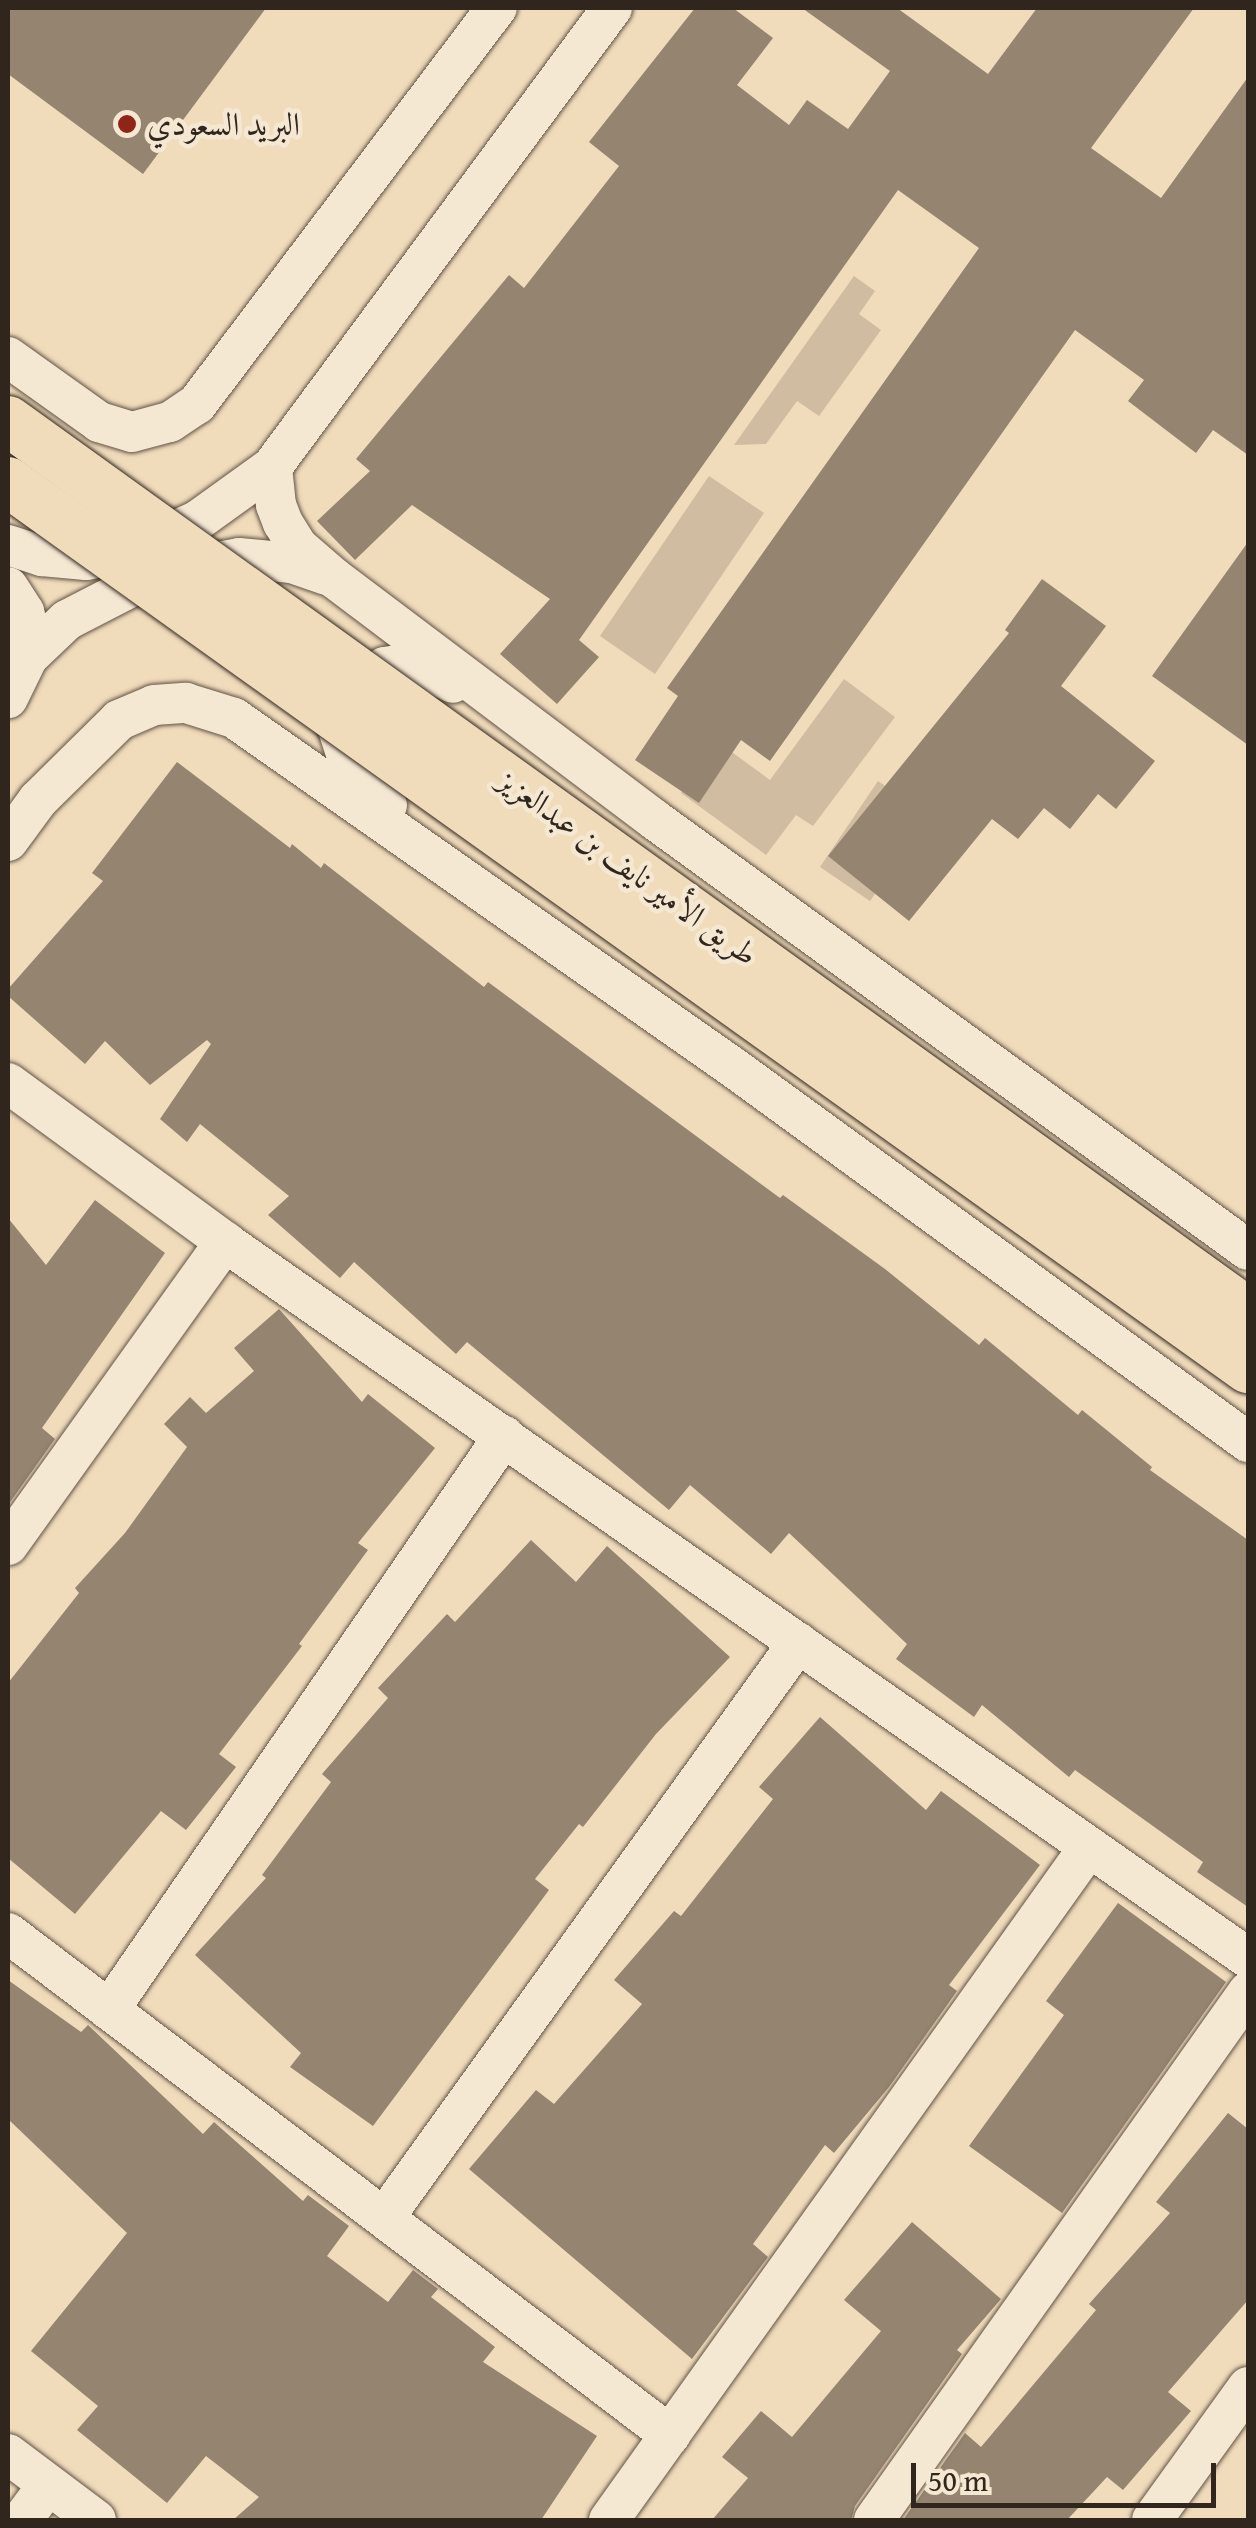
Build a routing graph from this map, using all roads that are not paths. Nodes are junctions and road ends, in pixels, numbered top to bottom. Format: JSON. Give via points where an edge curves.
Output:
{"nodes":[{"id":1,"x":497,"y":8,"type":"edge"},
{"id":2,"x":612,"y":8,"type":"edge"},
{"id":3,"x":8,"y":358,"type":"edge"},
{"id":4,"x":8,"y":421,"type":"edge"},
{"id":5,"x":272,"y":467,"type":"junction"},
{"id":6,"x":8,"y":482,"type":"edge"},
{"id":7,"x":8,"y":546,"type":"edge"},
{"id":8,"x":334,"y":578,"type":"junction"},
{"id":9,"x":8,"y":587,"type":"edge"},
{"id":10,"x":28,"y":657,"type":"junction"},
{"id":11,"x":8,"y":698,"type":"edge"},
{"id":12,"x":502,"y":705,"type":"junction"},
{"id":13,"x":8,"y":841,"type":"edge"},
{"id":14,"x":466,"y":882,"type":"junction"},
{"id":15,"x":8,"y":1083,"type":"edge"},
{"id":16,"x":225,"y":1242,"type":"junction"},
{"id":17,"x":1248,"y":1250,"type":"edge"},
{"id":18,"x":1248,"y":1314,"type":"edge"},
{"id":19,"x":1248,"y":1368,"type":"edge"},
{"id":20,"x":504,"y":1436,"type":"junction"},
{"id":21,"x":1248,"y":1442,"type":"edge"},
{"id":22,"x":8,"y":1545,"type":"edge"},
{"id":23,"x":798,"y":1643,"type":"junction"},
{"id":24,"x":1090,"y":1847,"type":"junction"},
{"id":25,"x":8,"y":1933,"type":"edge"},
{"id":26,"x":1248,"y":1958,"type":"edge"},
{"id":27,"x":1248,"y":1992,"type":"edge"},
{"id":28,"x":109,"y":2010,"type":"junction"},
{"id":29,"x":384,"y":2218,"type":"junction"},
{"id":30,"x":1248,"y":2387,"type":"edge"},
{"id":31,"x":670,"y":2435,"type":"junction"},
{"id":32,"x":8,"y":2454,"type":"edge"},
{"id":33,"x":48,"y":2484,"type":"junction"},
{"id":34,"x":22,"y":2520,"type":"edge"},
{"id":35,"x":96,"y":2520,"type":"edge"},
{"id":36,"x":609,"y":2520,"type":"edge"},
{"id":37,"x":874,"y":2520,"type":"edge"},
{"id":38,"x":1152,"y":2520,"type":"edge"}],
"edges":[{"from":1,"to":3,"type":"street","via":[[197,404],[170,422],[132,432],[99,422]]},
{"from":2,"to":5,"type":"street"},
{"from":4,"to":18,"type":"main road","name":"طريق الأمير نايف بن عبدالعزيز","bridge":true},
{"from":5,"to":7,"type":"street","via":[[197,520],[128,552],[86,560]]},
{"from":5,"to":8,"type":"street","via":[[283,524]]},
{"from":6,"to":19,"type":"main road","name":"طريق الأمير نايف بن عبدالعزيز","bridge":true},
{"from":8,"to":10,"type":"street","via":[[292,563],[239,558],[158,573],[67,620]]},
{"from":8,"to":12,"type":"street"},
{"from":9,"to":10,"type":"street","via":[[24,612]]},
{"from":10,"to":11,"type":"street"},
{"from":12,"to":14,"type":"street","via":[[408,663],[385,666],[357,687],[337,726],[350,766]]},
{"from":12,"to":17,"type":"street"},
{"from":13,"to":14,"type":"street","via":[[38,800],[119,720],[154,705],[186,702],[234,718]]},
{"from":14,"to":21,"type":"street"},
{"from":15,"to":16,"type":"street"},
{"from":16,"to":20,"type":"street"},
{"from":16,"to":22,"type":"street"},
{"from":20,"to":23,"type":"street"},
{"from":20,"to":28,"type":"street"},
{"from":23,"to":24,"type":"street"},
{"from":23,"to":29,"type":"street"},
{"from":24,"to":26,"type":"street"},
{"from":24,"to":31,"type":"street"},
{"from":25,"to":28,"type":"street"},
{"from":27,"to":37,"type":"street"},
{"from":28,"to":29,"type":"street"},
{"from":29,"to":31,"type":"street"},
{"from":30,"to":38,"type":"street"},
{"from":31,"to":36,"type":"street"},
{"from":32,"to":33,"type":"street"},
{"from":33,"to":34,"type":"street"},
{"from":33,"to":35,"type":"street"}]}
